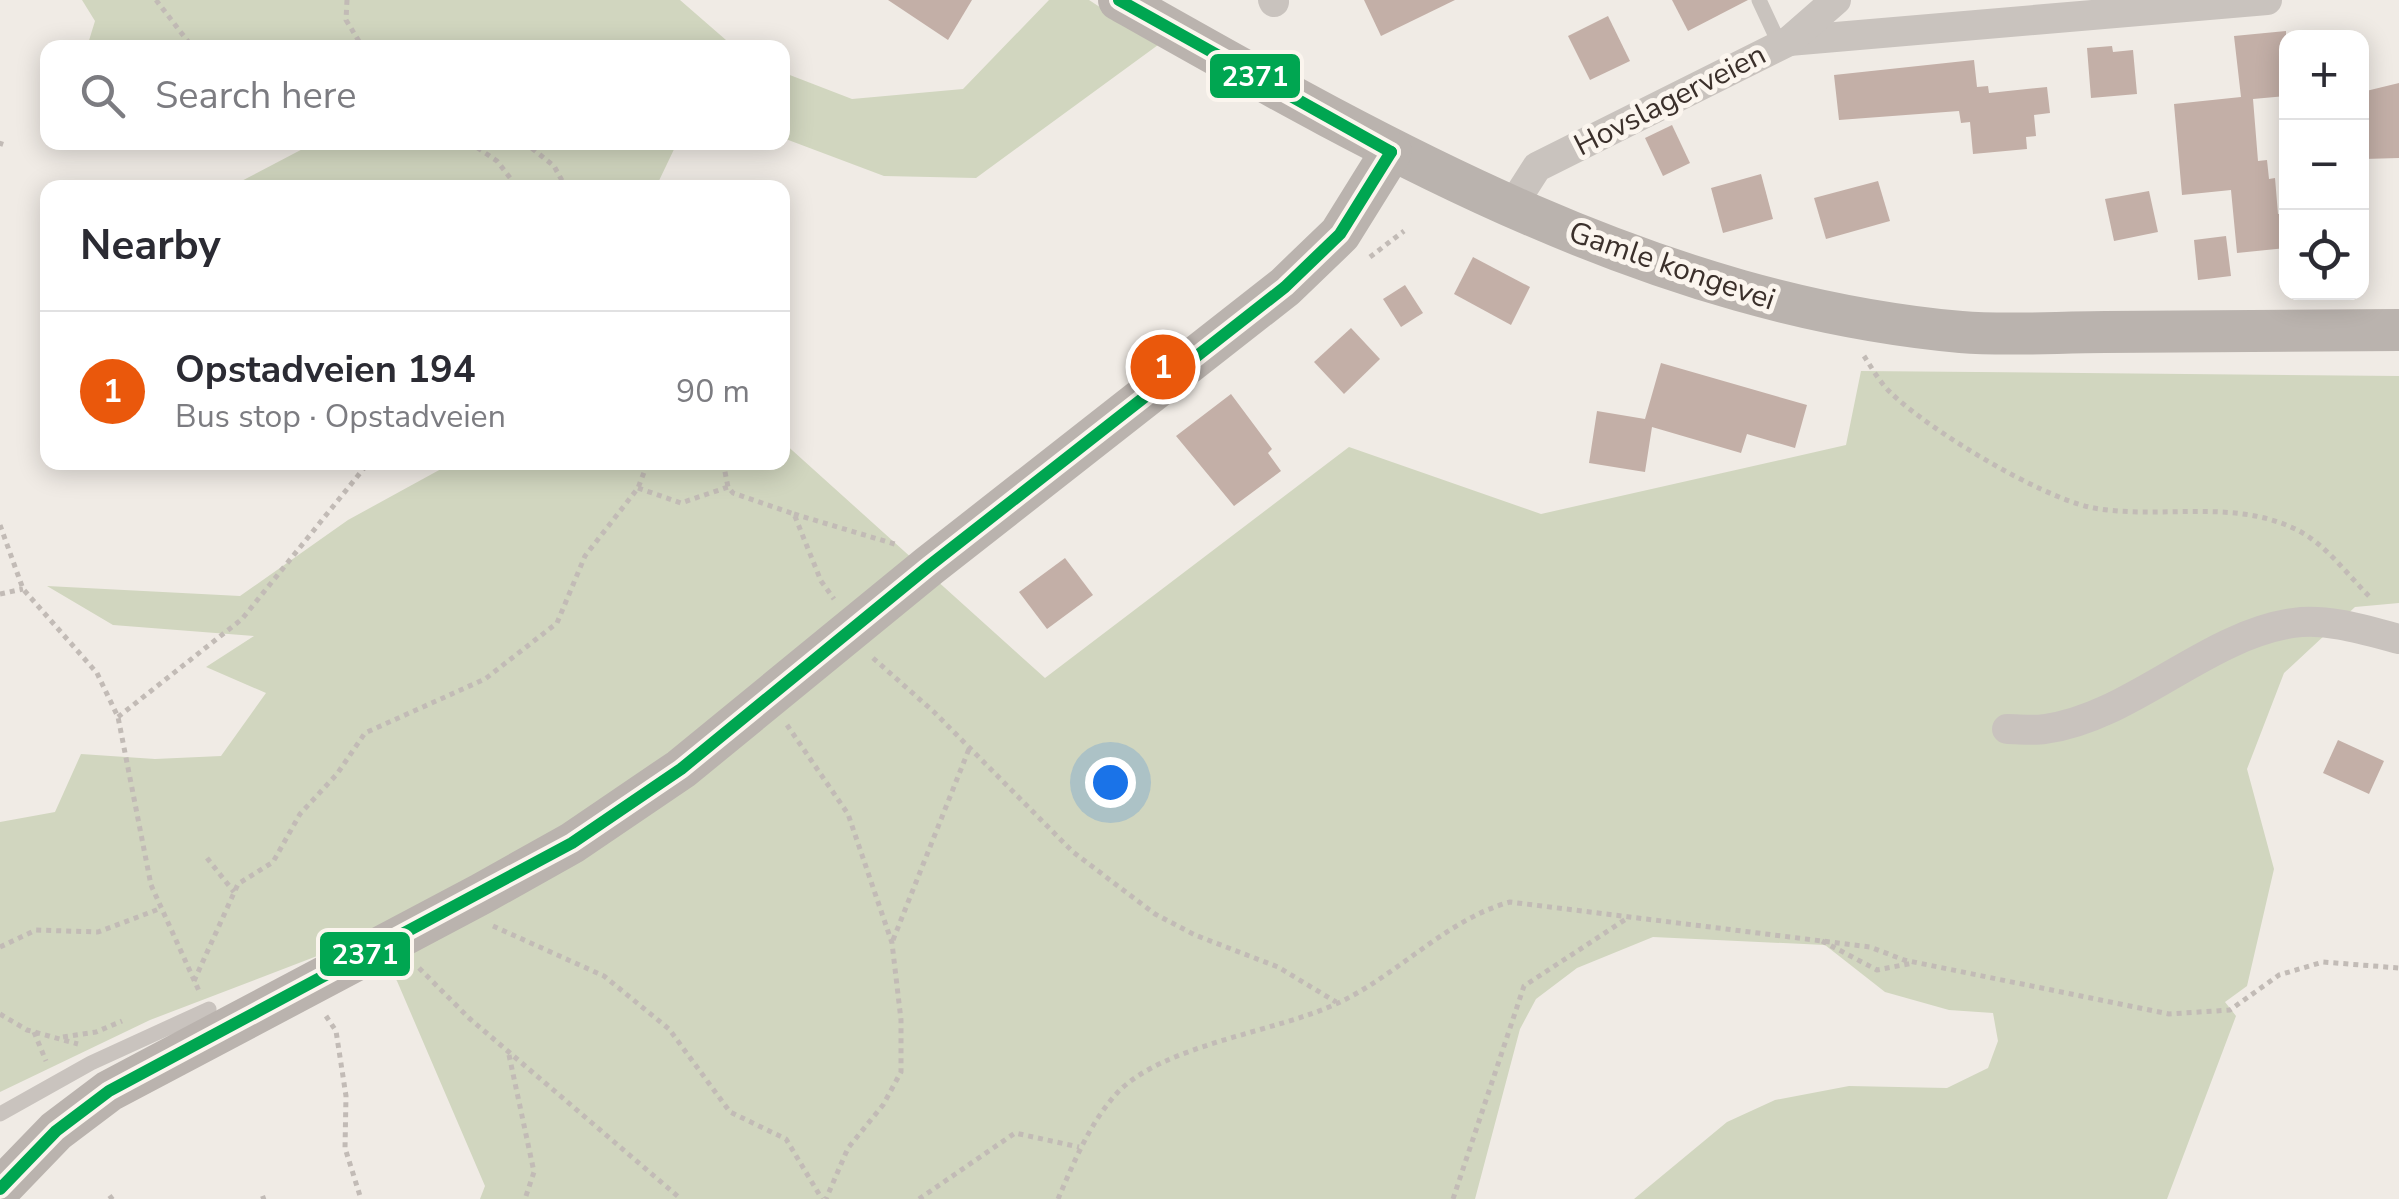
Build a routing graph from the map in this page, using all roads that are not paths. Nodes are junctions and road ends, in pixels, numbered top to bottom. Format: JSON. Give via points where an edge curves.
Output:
{"nodes":[{"id":1,"x":1119,"y":0,"type":"edge"},
{"id":2,"x":1759,"y":0,"type":"edge"},
{"id":3,"x":1836,"y":0,"type":"edge"},
{"id":4,"x":2267,"y":0,"type":"edge"},
{"id":5,"x":1784,"y":43,"type":"junction"},
{"id":6,"x":1391,"y":152,"type":"junction"},
{"id":7,"x":1512,"y":206,"type":"junction"},
{"id":8,"x":2399,"y":330,"type":"edge"},
{"id":9,"x":2399,"y":639,"type":"edge"},
{"id":10,"x":2007,"y":729,"type":"dead end"},
{"id":11,"x":209,"y":1009,"type":"road end"},
{"id":12,"x":0,"y":1114,"type":"edge"},
{"id":13,"x":0,"y":1189,"type":"edge"}],
"edges":[{"from":1,"to":6,"type":"street","name":"Gamle kongevei"},
{"from":2,"to":5,"type":"lane"},
{"from":3,"to":5,"type":"street","name":"Hovslagerveien"},
{"from":4,"to":5,"type":"street"},
{"from":5,"to":7,"type":"street","name":"Hovslagerveien","via":[[1537,167]]},
{"from":6,"to":7,"type":"street","name":"Gamle kongevei"},
{"from":6,"to":13,"type":"street","via":[[1357,210],[1311,264],[681,770],[572,843],[110,1091],[56,1131]]},
{"from":7,"to":8,"type":"street","name":"Gamle kongevei","via":[[1710,285],[1864,319],[1964,332]]},
{"from":9,"to":10,"type":"street","via":[[2297,622],[2254,631],[2098,711],[2047,729]]},
{"from":11,"to":12,"type":"lane"}]}
